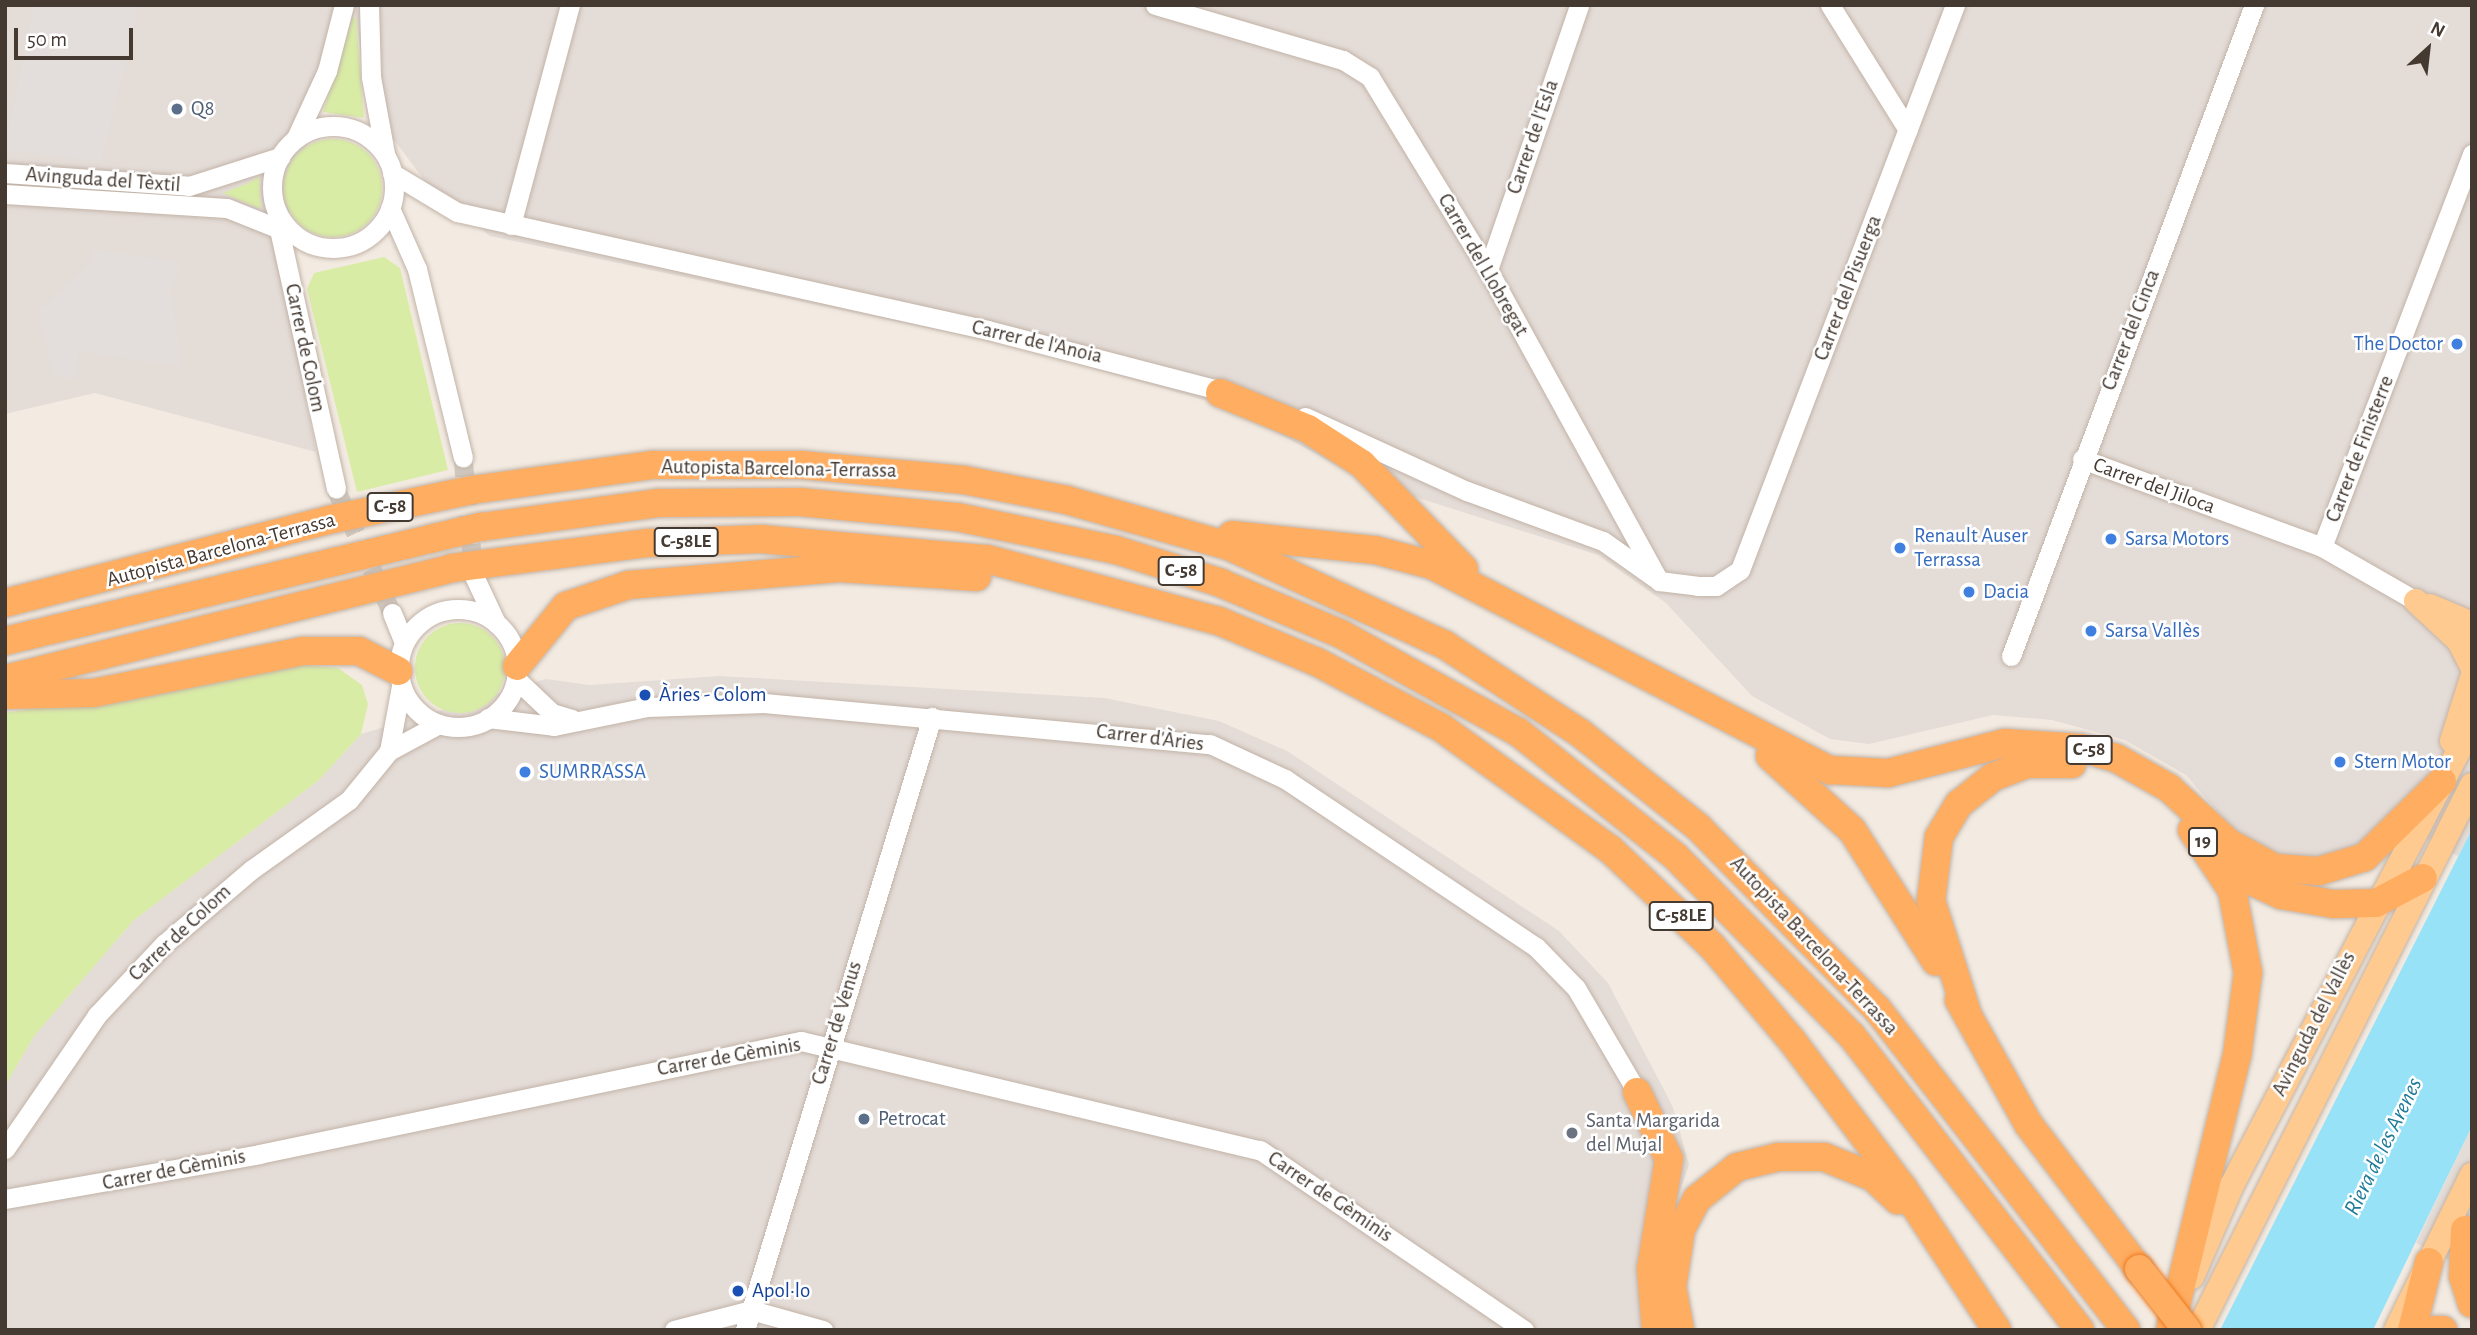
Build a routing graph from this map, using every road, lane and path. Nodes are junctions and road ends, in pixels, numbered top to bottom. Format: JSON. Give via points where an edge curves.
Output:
{"nodes":[{"id":1,"x":344,"y":5,"type":"edge"},
{"id":2,"x":369,"y":5,"type":"edge"},
{"id":3,"x":570,"y":5,"type":"edge"},
{"id":4,"x":1579,"y":5,"type":"edge"},
{"id":5,"x":1830,"y":5,"type":"edge"},
{"id":6,"x":1955,"y":5,"type":"edge"},
{"id":7,"x":2253,"y":5,"type":"edge"},
{"id":8,"x":1164,"y":6,"type":"edge"},
{"id":9,"x":1908,"y":130,"type":"junction"},
{"id":10,"x":296,"y":138,"type":"junction"},
{"id":11,"x":2472,"y":154,"type":"edge"},
{"id":12,"x":280,"y":157,"type":"junction"},
{"id":13,"x":389,"y":165,"type":"junction"},
{"id":14,"x":5,"y":173,"type":"edge"},
{"id":15,"x":5,"y":194,"type":"edge"},
{"id":16,"x":390,"y":208,"type":"junction"},
{"id":17,"x":511,"y":225,"type":"junction"},
{"id":18,"x":287,"y":237,"type":"junction"},
{"id":19,"x":1488,"y":270,"type":"junction"},
{"id":20,"x":1220,"y":393,"type":"junction"},
{"id":21,"x":463,"y":457,"type":"tunnel mouth"},
{"id":22,"x":2082,"y":459,"type":"junction"},
{"id":23,"x":336,"y":489,"type":"tunnel mouth"},
{"id":24,"x":1167,"y":526,"type":"junction"},
{"id":25,"x":2322,"y":547,"type":"junction"},
{"id":26,"x":474,"y":576,"type":"tunnel mouth"},
{"id":27,"x":1659,"y":581,"type":"junction"},
{"id":28,"x":2416,"y":601,"type":"joint"},
{"id":29,"x":1513,"y":602,"type":"junction"},
{"id":30,"x":5,"y":603,"type":"edge"},
{"id":31,"x":392,"y":613,"type":"tunnel mouth"},
{"id":32,"x":496,"y":623,"type":"junction"},
{"id":33,"x":5,"y":641,"type":"edge"},
{"id":34,"x":404,"y":642,"type":"junction"},
{"id":35,"x":2469,"y":644,"type":"edge"},
{"id":36,"x":2011,"y":656,"type":"dead end"},
{"id":37,"x":516,"y":673,"type":"junction"},
{"id":38,"x":400,"y":678,"type":"junction"},
{"id":39,"x":5,"y":679,"type":"edge"},
{"id":40,"x":1359,"y":683,"type":"junction"},
{"id":41,"x":2471,"y":687,"type":"edge"},
{"id":42,"x":5,"y":695,"type":"edge"},
{"id":43,"x":1687,"y":699,"type":"junction"},
{"id":44,"x":932,"y":717,"type":"junction"},
{"id":45,"x":488,"y":719,"type":"junction"},
{"id":46,"x":572,"y":719,"type":"junction"},
{"id":47,"x":439,"y":724,"type":"junction"},
{"id":48,"x":2472,"y":725,"type":"edge"},
{"id":49,"x":389,"y":751,"type":"junction"},
{"id":50,"x":2442,"y":781,"type":"junction"},
{"id":51,"x":2472,"y":785,"type":"edge"},
{"id":52,"x":2222,"y":867,"type":"junction"},
{"id":53,"x":2423,"y":878,"type":"junction"},
{"id":54,"x":2376,"y":903,"type":"junction"},
{"id":55,"x":1968,"y":1016,"type":"junction"},
{"id":56,"x":830,"y":1046,"type":"junction"},
{"id":57,"x":1637,"y":1092,"type":"joint"},
{"id":58,"x":5,"y":1149,"type":"edge"},
{"id":59,"x":2472,"y":1175,"type":"edge"},
{"id":60,"x":5,"y":1199,"type":"edge"},
{"id":61,"x":2469,"y":1223,"type":"edge"},
{"id":62,"x":1927,"y":1230,"type":"junction"},
{"id":63,"x":2429,"y":1262,"type":"junction"},
{"id":64,"x":2472,"y":1304,"type":"edge"},
{"id":65,"x":751,"y":1310,"type":"junction"},
{"id":66,"x":2125,"y":1328,"type":"edge"},
{"id":67,"x":674,"y":1330,"type":"edge"},
{"id":68,"x":745,"y":1330,"type":"edge"},
{"id":69,"x":823,"y":1330,"type":"edge"},
{"id":70,"x":1524,"y":1330,"type":"edge"},
{"id":71,"x":1656,"y":1330,"type":"edge"},
{"id":72,"x":1679,"y":1330,"type":"edge"},
{"id":73,"x":1997,"y":1330,"type":"edge"},
{"id":74,"x":2080,"y":1330,"type":"edge"},
{"id":75,"x":2170,"y":1330,"type":"edge"},
{"id":76,"x":2188,"y":1330,"type":"edge"},
{"id":77,"x":2198,"y":1330,"type":"edge"},
{"id":78,"x":2396,"y":1330,"type":"edge"},
{"id":79,"x":2413,"y":1330,"type":"edge"},
{"id":80,"x":2435,"y":1330,"type":"edge"},
{"id":81,"x":2443,"y":1330,"type":"edge"}],
"edges":[{"from":1,"to":10,"type":"street","via":[[327,71]]},
{"from":2,"to":13,"type":"street","via":[[372,93]]},
{"from":3,"to":17,"type":"street"},
{"from":4,"to":19,"type":"street","name":"Carrer de l'Esla"},
{"from":5,"to":9,"type":"street"},
{"from":6,"to":9,"type":"street","name":"Carrer del Pisuerga"},
{"from":7,"to":22,"type":"street","name":"Carrer del Cinca"},
{"from":8,"to":19,"type":"street","name":"Carrer del Llobregat","via":[[1343,60],[1370,77]]},
{"from":9,"to":27,"type":"street","name":"Carrer del Pisuerga","via":[[1740,570],[1716,586]]},
{"from":10,"to":12,"type":"street"},
{"from":10,"to":13,"type":"street","via":[[324,127],[346,128],[366,136]]},
{"from":11,"to":25,"type":"street","name":"Carrer de Finisterre"},
{"from":12,"to":14,"type":"street","name":"Avinguda del Tèxtil","via":[[189,186]]},
{"from":12,"to":18,"type":"street","via":[[274,173],[275,207]]},
{"from":13,"to":16,"type":"street"},
{"from":13,"to":17,"type":"street","name":"Carrer de l'Anoia","via":[[442,207]]},
{"from":15,"to":18,"type":"street","name":"Avinguda del Tèxtil","via":[[235,210]]},
{"from":16,"to":18,"type":"street","via":[[357,243],[333,247]]},
{"from":16,"to":21,"type":"street","via":[[417,269]]},
{"from":17,"to":20,"type":"street","name":"Carrer de l'Anoia","via":[[1013,336]]},
{"from":18,"to":23,"type":"street","name":"Carrer de Colom"},
{"from":19,"to":27,"type":"street","name":"Carrer del Llobregat"},
{"from":20,"to":27,"type":"street","name":"Carrer de l'Anoia","via":[[1304,416],[1467,491],[1603,541]]},
{"from":20,"to":29,"type":"highway","via":[[1308,429],[1362,464],[1442,553]]},
{"from":22,"to":25,"type":"street","name":"Carrer del Jiloca"},
{"from":22,"to":36,"type":"street","name":"Carrer del Cinca"},
{"from":24,"to":29,"type":"highway","via":[[1402,555]]},
{"from":24,"to":30,"type":"highway","name":"Autopista Barcelona-Terrassa","number":"C-58","via":[[1067,500],[884,469],[653,465],[472,491],[328,520],[94,585]]},
{"from":24,"to":66,"type":"highway","name":"Autopista Barcelona-Terrassa","number":"C-58","via":[[1295,572],[1445,645],[1547,709],[1660,795],[1773,897],[1877,1009]]},
{"from":25,"to":28,"type":"street","name":"Carrer del Jiloca"},
{"from":26,"to":32,"type":"street"},
{"from":28,"to":35,"type":"main road"},
{"from":29,"to":43,"type":"highway"},
{"from":31,"to":34,"type":"street"},
{"from":32,"to":34,"type":"street","via":[[480,613],[445,610],[414,627]]},
{"from":32,"to":37,"type":"street","via":[[511,642]]},
{"from":33,"to":74,"type":"highway","name":"Autopista Barcelona-Terrassa","number":"C-58","via":[[481,527],[659,503],[800,502],[957,517],[1116,550],[1222,583],[1341,634],[1518,732],[1675,856],[1852,1036]]},
{"from":34,"to":38,"type":"street"},
{"from":37,"to":40,"type":"highway","via":[[566,606],[628,585],[839,568],[949,574],[1110,597]]},
{"from":37,"to":45,"type":"street"},
{"from":37,"to":46,"type":"street","via":[[552,713]]},
{"from":38,"to":42,"type":"highway","via":[[359,651],[303,651],[93,693]]},
{"from":38,"to":47,"type":"street","via":[[409,702]]},
{"from":38,"to":49,"type":"street","name":"Carrer de Colom"},
{"from":39,"to":40,"type":"highway","number":"C-58LE","via":[[499,559],[648,543],[761,539],[872,545],[1045,571],[1219,621]]},
{"from":40,"to":62,"type":"highway","number":"C-58LE","via":[[1518,778],[1671,905],[1800,1051]]},
{"from":41,"to":50,"type":"main road"},
{"from":43,"to":50,"type":"highway","number":"C-58","via":[[1794,756],[1855,773],[1923,768],[2005,743],[2081,748],[2154,778],[2254,860],[2298,871],[2335,869],[2365,857]]},
{"from":43,"to":55,"type":"highway","via":[[1784,766],[1852,830]]},
{"from":44,"to":46,"type":"street","name":"Carrer d'Àries","via":[[732,702]]},
{"from":44,"to":56,"type":"street","name":"Carrer de Venus"},
{"from":44,"to":57,"type":"street","name":"Carrer d'Àries","via":[[1161,737],[1241,755],[1536,947],[1576,988]]},
{"from":45,"to":46,"type":"street","name":"Carrer d'Àries","via":[[554,726]]},
{"from":45,"to":47,"type":"street"},
{"from":47,"to":49,"type":"street","name":"Carrer de Colom"},
{"from":48,"to":50,"type":"main road","name":"Avinguda del Vallès"},
{"from":49,"to":58,"type":"street","name":"Carrer de Colom","via":[[349,800],[202,908],[130,979],[53,1074]]},
{"from":50,"to":54,"type":"main road","name":"Avinguda del Vallès"},
{"from":51,"to":53,"type":"main road","name":"Avinguda del Vallès"},
{"from":52,"to":54,"type":"highway","via":[[2281,895]]},
{"from":52,"to":55,"type":"highway","number":"19","via":[[2168,807],[2106,773],[2045,761],[1993,777],[1950,815],[1931,875],[1942,946]]},
{"from":52,"to":75,"type":"highway","number":"19","via":[[2243,927],[2246,998]]},
{"from":53,"to":54,"type":"highway"},
{"from":53,"to":77,"type":"main road","name":"Avinguda del Vallès"},
{"from":54,"to":75,"type":"main road","name":"Avinguda del Vallès","via":[[2232,1185]]},
{"from":55,"to":76,"type":"highway","bridge":true,"via":[[2054,1161]]},
{"from":56,"to":60,"type":"street","name":"Carrer de Gèminis","via":[[802,1041],[739,1051],[259,1154]]},
{"from":56,"to":65,"type":"street","name":"Carrer de Venus"},
{"from":56,"to":70,"type":"street","name":"Carrer de Gèminis","via":[[1260,1150]]},
{"from":57,"to":71,"type":"highway","via":[[1669,1159],[1651,1269]]},
{"from":59,"to":63,"type":"main road"},
{"from":61,"to":64,"type":"highway","via":[[2462,1276]]},
{"from":61,"to":79,"type":"main road"},
{"from":62,"to":72,"type":"highway","via":[[1873,1177],[1849,1165],[1799,1155],[1737,1167],[1697,1199],[1681,1228],[1672,1287]]},
{"from":62,"to":73,"type":"highway","number":"C-58LE"},
{"from":63,"to":78,"type":"main road"},
{"from":63,"to":79,"type":"highway"},
{"from":65,"to":67,"type":"street"},
{"from":65,"to":68,"type":"street","name":"Carrer de Venus"},
{"from":65,"to":69,"type":"street"},
{"from":80,"to":81,"type":"highway"}]}
